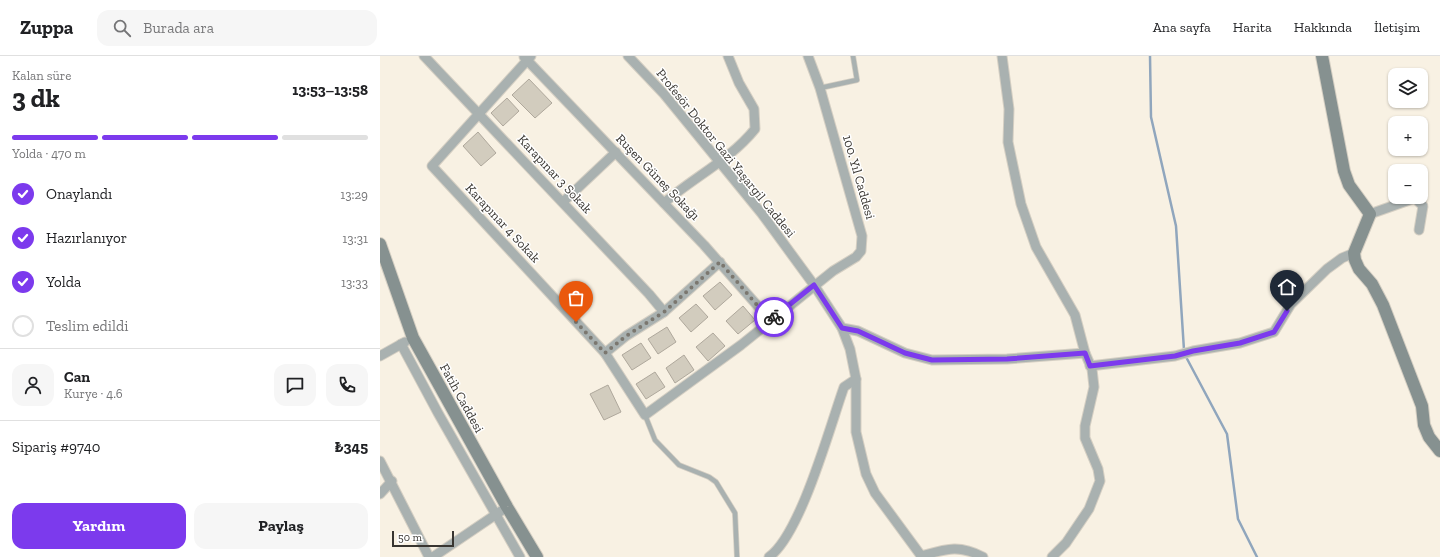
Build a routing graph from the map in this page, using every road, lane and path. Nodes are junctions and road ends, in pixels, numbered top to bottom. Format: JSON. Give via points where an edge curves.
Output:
{"nodes":[{"id":1,"x":424,"y":56,"type":"edge"},
{"id":2,"x":628,"y":56,"type":"edge"},
{"id":3,"x":728,"y":56,"type":"edge"},
{"id":4,"x":808,"y":56,"type":"edge"},
{"id":5,"x":853,"y":56,"type":"edge"},
{"id":6,"x":1002,"y":56,"type":"edge"},
{"id":7,"x":1322,"y":56,"type":"edge"},
{"id":8,"x":527,"y":57,"type":"edge"},
{"id":9,"x":820,"y":88,"type":"junction"},
{"id":10,"x":478,"y":113,"type":"junction"},
{"id":11,"x":616,"y":152,"type":"junction"},
{"id":12,"x":720,"y":162,"type":"junction"},
{"id":13,"x":563,"y":202,"type":"junction"},
{"id":14,"x":664,"y":203,"type":"junction"},
{"id":15,"x":1370,"y":214,"type":"junction"},
{"id":16,"x":1419,"y":230,"type":"dead end"},
{"id":17,"x":380,"y":244,"type":"edge"},
{"id":18,"x":1354,"y":253,"type":"junction"},
{"id":19,"x":720,"y":262,"type":"junction"},
{"id":20,"x":384,"y":268,"type":"edge"},
{"id":21,"x":814,"y":285,"type":"junction"},
{"id":22,"x":664,"y":312,"type":"junction"},
{"id":23,"x":770,"y":320,"type":"junction"},
{"id":24,"x":842,"y":328,"type":"junction"},
{"id":25,"x":413,"y":338,"type":"junction"},
{"id":26,"x":401,"y":344,"type":"junction"},
{"id":27,"x":605,"y":353,"type":"junction"},
{"id":28,"x":1085,"y":353,"type":"junction"},
{"id":29,"x":380,"y":356,"type":"edge"},
{"id":30,"x":1090,"y":366,"type":"junction"},
{"id":31,"x":856,"y":379,"type":"junction"},
{"id":32,"x":645,"y":415,"type":"junction"},
{"id":33,"x":1440,"y":451,"type":"edge"},
{"id":34,"x":380,"y":462,"type":"edge"},
{"id":35,"x":392,"y":481,"type":"junction"},
{"id":36,"x":380,"y":494,"type":"edge"},
{"id":37,"x":502,"y":511,"type":"junction"},
{"id":38,"x":922,"y":556,"type":"edge"},
{"id":39,"x":429,"y":557,"type":"edge"},
{"id":40,"x":432,"y":557,"type":"edge"},
{"id":41,"x":520,"y":557,"type":"edge"},
{"id":42,"x":537,"y":557,"type":"edge"},
{"id":43,"x":736,"y":557,"type":"edge"},
{"id":44,"x":770,"y":557,"type":"edge"},
{"id":45,"x":983,"y":557,"type":"edge"},
{"id":46,"x":1052,"y":557,"type":"edge"}],
"edges":[{"from":1,"to":10,"type":"street","name":"Karapınar 3 Sokak"},
{"from":2,"to":12,"type":"street","name":"Profesör Doktor Gazi Yaşargil Caddesi","via":[[664,94]]},
{"from":3,"to":12,"type":"street","via":[[754,109],[755,129],[743,144]]},
{"from":4,"to":9,"type":"street","name":"100. Yıl Caddesi"},
{"from":5,"to":9,"type":"lane","via":[[857,80]]},
{"from":6,"to":28,"type":"street","via":[[1009,109],[1008,142],[1021,204],[1036,247],[1074,315]]},
{"from":7,"to":15,"type":"street","via":[[1344,171],[1349,185]]},
{"from":8,"to":10,"type":"street","name":"Karapınar 4 Sokak"},
{"from":8,"to":11,"type":"street","name":"Ruşen Güneş Sokağı"},
{"from":9,"to":21,"type":"street","name":"100. Yıl Caddesi","via":[[862,236],[862,245],[856,257]]},
{"from":10,"to":13,"type":"street","name":"Karapınar 3 Sokak"},
{"from":10,"to":27,"type":"street","name":"Karapınar 4 Sokak","via":[[432,166]]},
{"from":11,"to":13,"type":"street"},
{"from":11,"to":14,"type":"street","name":"Ruşen Güneş Sokağı"},
{"from":12,"to":14,"type":"street","via":[[692,180]]},
{"from":12,"to":21,"type":"street","name":"Profesör Doktor Gazi Yaşargil Caddesi"},
{"from":13,"to":22,"type":"street","name":"Karapınar 3 Sokak"},
{"from":14,"to":19,"type":"street","name":"Ruşen Güneş Sokağı"},
{"from":15,"to":16,"type":"street","via":[[1415,198],[1423,206]]},
{"from":15,"to":18,"type":"street"},
{"from":17,"to":20,"type":"street","name":"Fatih Caddesi"},
{"from":18,"to":30,"type":"street","via":[[1327,269],[1291,304],[1274,332],[1240,343],[1175,356]]},
{"from":18,"to":33,"type":"street","via":[[1359,269],[1372,284],[1383,305],[1422,406],[1424,425]]},
{"from":19,"to":22,"type":"street"},
{"from":19,"to":23,"type":"street","name":"Ruşen Güneş Sokağı"},
{"from":20,"to":25,"type":"street","name":"Fatih Caddesi"},
{"from":21,"to":23,"type":"street","name":"100. Yıl Caddesi"},
{"from":21,"to":24,"type":"street","name":"Profesör Doktor Gazi Yaşargil Caddesi"},
{"from":22,"to":27,"type":"street"},
{"from":23,"to":32,"type":"street","name":"100. Yıl Caddesi"},
{"from":24,"to":28,"type":"street","via":[[858,331],[905,353],[932,360],[1007,359]]},
{"from":24,"to":31,"type":"street","name":"Profesör Doktor Gazi Yaşargil Caddesi","via":[[850,349]]},
{"from":25,"to":26,"type":"street"},
{"from":25,"to":37,"type":"street","name":"Fatih Caddesi"},
{"from":26,"to":29,"type":"street"},
{"from":26,"to":37,"type":"street","via":[[438,413]]},
{"from":27,"to":32,"type":"street","name":"Karapınar 4 Sokak"},
{"from":28,"to":30,"type":"street"},
{"from":30,"to":46,"type":"street","via":[[1094,387],[1085,426],[1085,438],[1098,468],[1100,481],[1089,509],[1066,543]]},
{"from":31,"to":38,"type":"street","name":"Profesör Doktor Gazi Yaşargil Caddesi","via":[[856,432],[866,474],[875,493]]},
{"from":31,"to":44,"type":"street","via":[[844,387],[806,498],[789,533]]},
{"from":32,"to":43,"type":"lane","via":[[655,440],[679,465],[716,482],[735,513]]},
{"from":34,"to":35,"type":"street"},
{"from":35,"to":36,"type":"street"},
{"from":35,"to":39,"type":"street"},
{"from":37,"to":40,"type":"street"},
{"from":37,"to":41,"type":"street"},
{"from":37,"to":42,"type":"street","name":"Fatih Caddesi"},
{"from":38,"to":45,"type":"street","via":[[951,547],[971,551]]}]}
